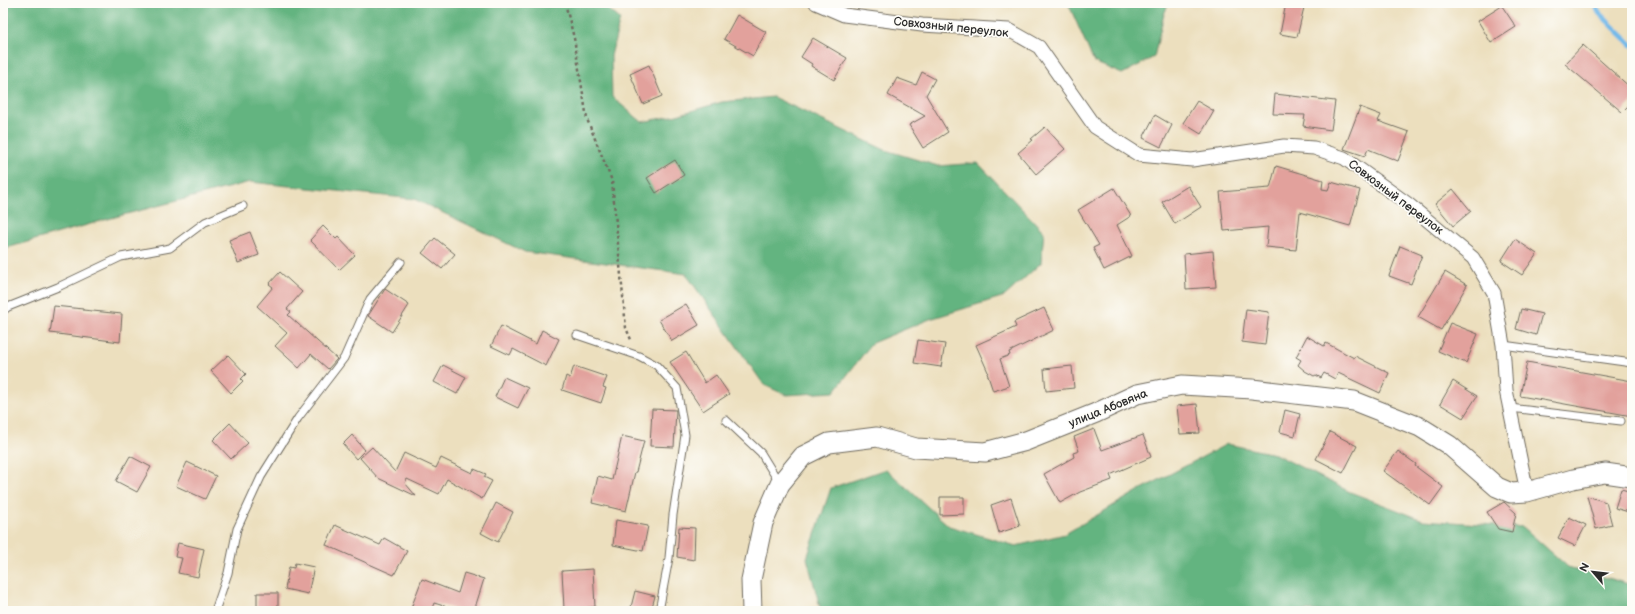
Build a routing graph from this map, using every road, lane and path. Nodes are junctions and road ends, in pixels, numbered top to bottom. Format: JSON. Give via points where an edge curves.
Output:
{"nodes":[{"id":1,"x":565,"y":3,"type":"edge"},
{"id":2,"x":816,"y":3,"type":"edge"},
{"id":3,"x":243,"y":206,"type":"dead end"},
{"id":4,"x":401,"y":262,"type":"dead end"},
{"id":5,"x":3,"y":311,"type":"edge"},
{"id":6,"x":577,"y":335,"type":"dead end"},
{"id":7,"x":1503,"y":345,"type":"junction"},
{"id":8,"x":639,"y":356,"type":"junction"},
{"id":9,"x":1632,"y":363,"type":"edge"},
{"id":10,"x":1510,"y":408,"type":"junction"},
{"id":11,"x":726,"y":420,"type":"dead end"},
{"id":12,"x":1621,"y":421,"type":"dead end"},
{"id":13,"x":1632,"y":477,"type":"edge"},
{"id":14,"x":780,"y":484,"type":"junction"},
{"id":15,"x":1527,"y":492,"type":"junction"},
{"id":16,"x":215,"y":611,"type":"edge"},
{"id":17,"x":659,"y":611,"type":"edge"},
{"id":18,"x":752,"y":611,"type":"edge"}],
"edges":[{"from":1,"to":8,"type":"path","via":[[574,38],[587,119],[612,181],[626,328]]},
{"from":2,"to":7,"type":"street","name":"Совхозный переулок","via":[[844,15],[922,25],[1009,30],[1039,47],[1095,127],[1139,155],[1192,160],[1284,146],[1314,148],[1344,158],[1408,204],[1473,258],[1494,293]]},
{"from":3,"to":5,"type":"lane","via":[[205,222],[170,248],[121,256]]},
{"from":4,"to":16,"type":"lane","via":[[370,299],[344,358],[298,418],[261,477],[237,529],[228,573]]},
{"from":6,"to":8,"type":"lane"},
{"from":7,"to":9,"type":"lane"},
{"from":7,"to":10,"type":"street","name":"Совхозный переулок"},
{"from":8,"to":17,"type":"lane","via":[[656,365],[677,388],[685,435],[669,558]]},
{"from":10,"to":12,"type":"lane"},
{"from":10,"to":15,"type":"street","name":"Совхозный переулок"},
{"from":11,"to":14,"type":"lane","via":[[761,453]]},
{"from":13,"to":15,"type":"street","name":"улица Абовяна","via":[[1605,473]]},
{"from":14,"to":15,"type":"street","name":"улица Абовяна","via":[[803,456],[829,443],[877,438],[916,448],[985,452],[1026,441],[1137,394],[1182,384],[1354,401],[1420,427],[1449,445],[1497,487],[1512,493]]},
{"from":14,"to":18,"type":"street","name":"улица Абовяна","via":[[763,523],[751,580]]}]}
